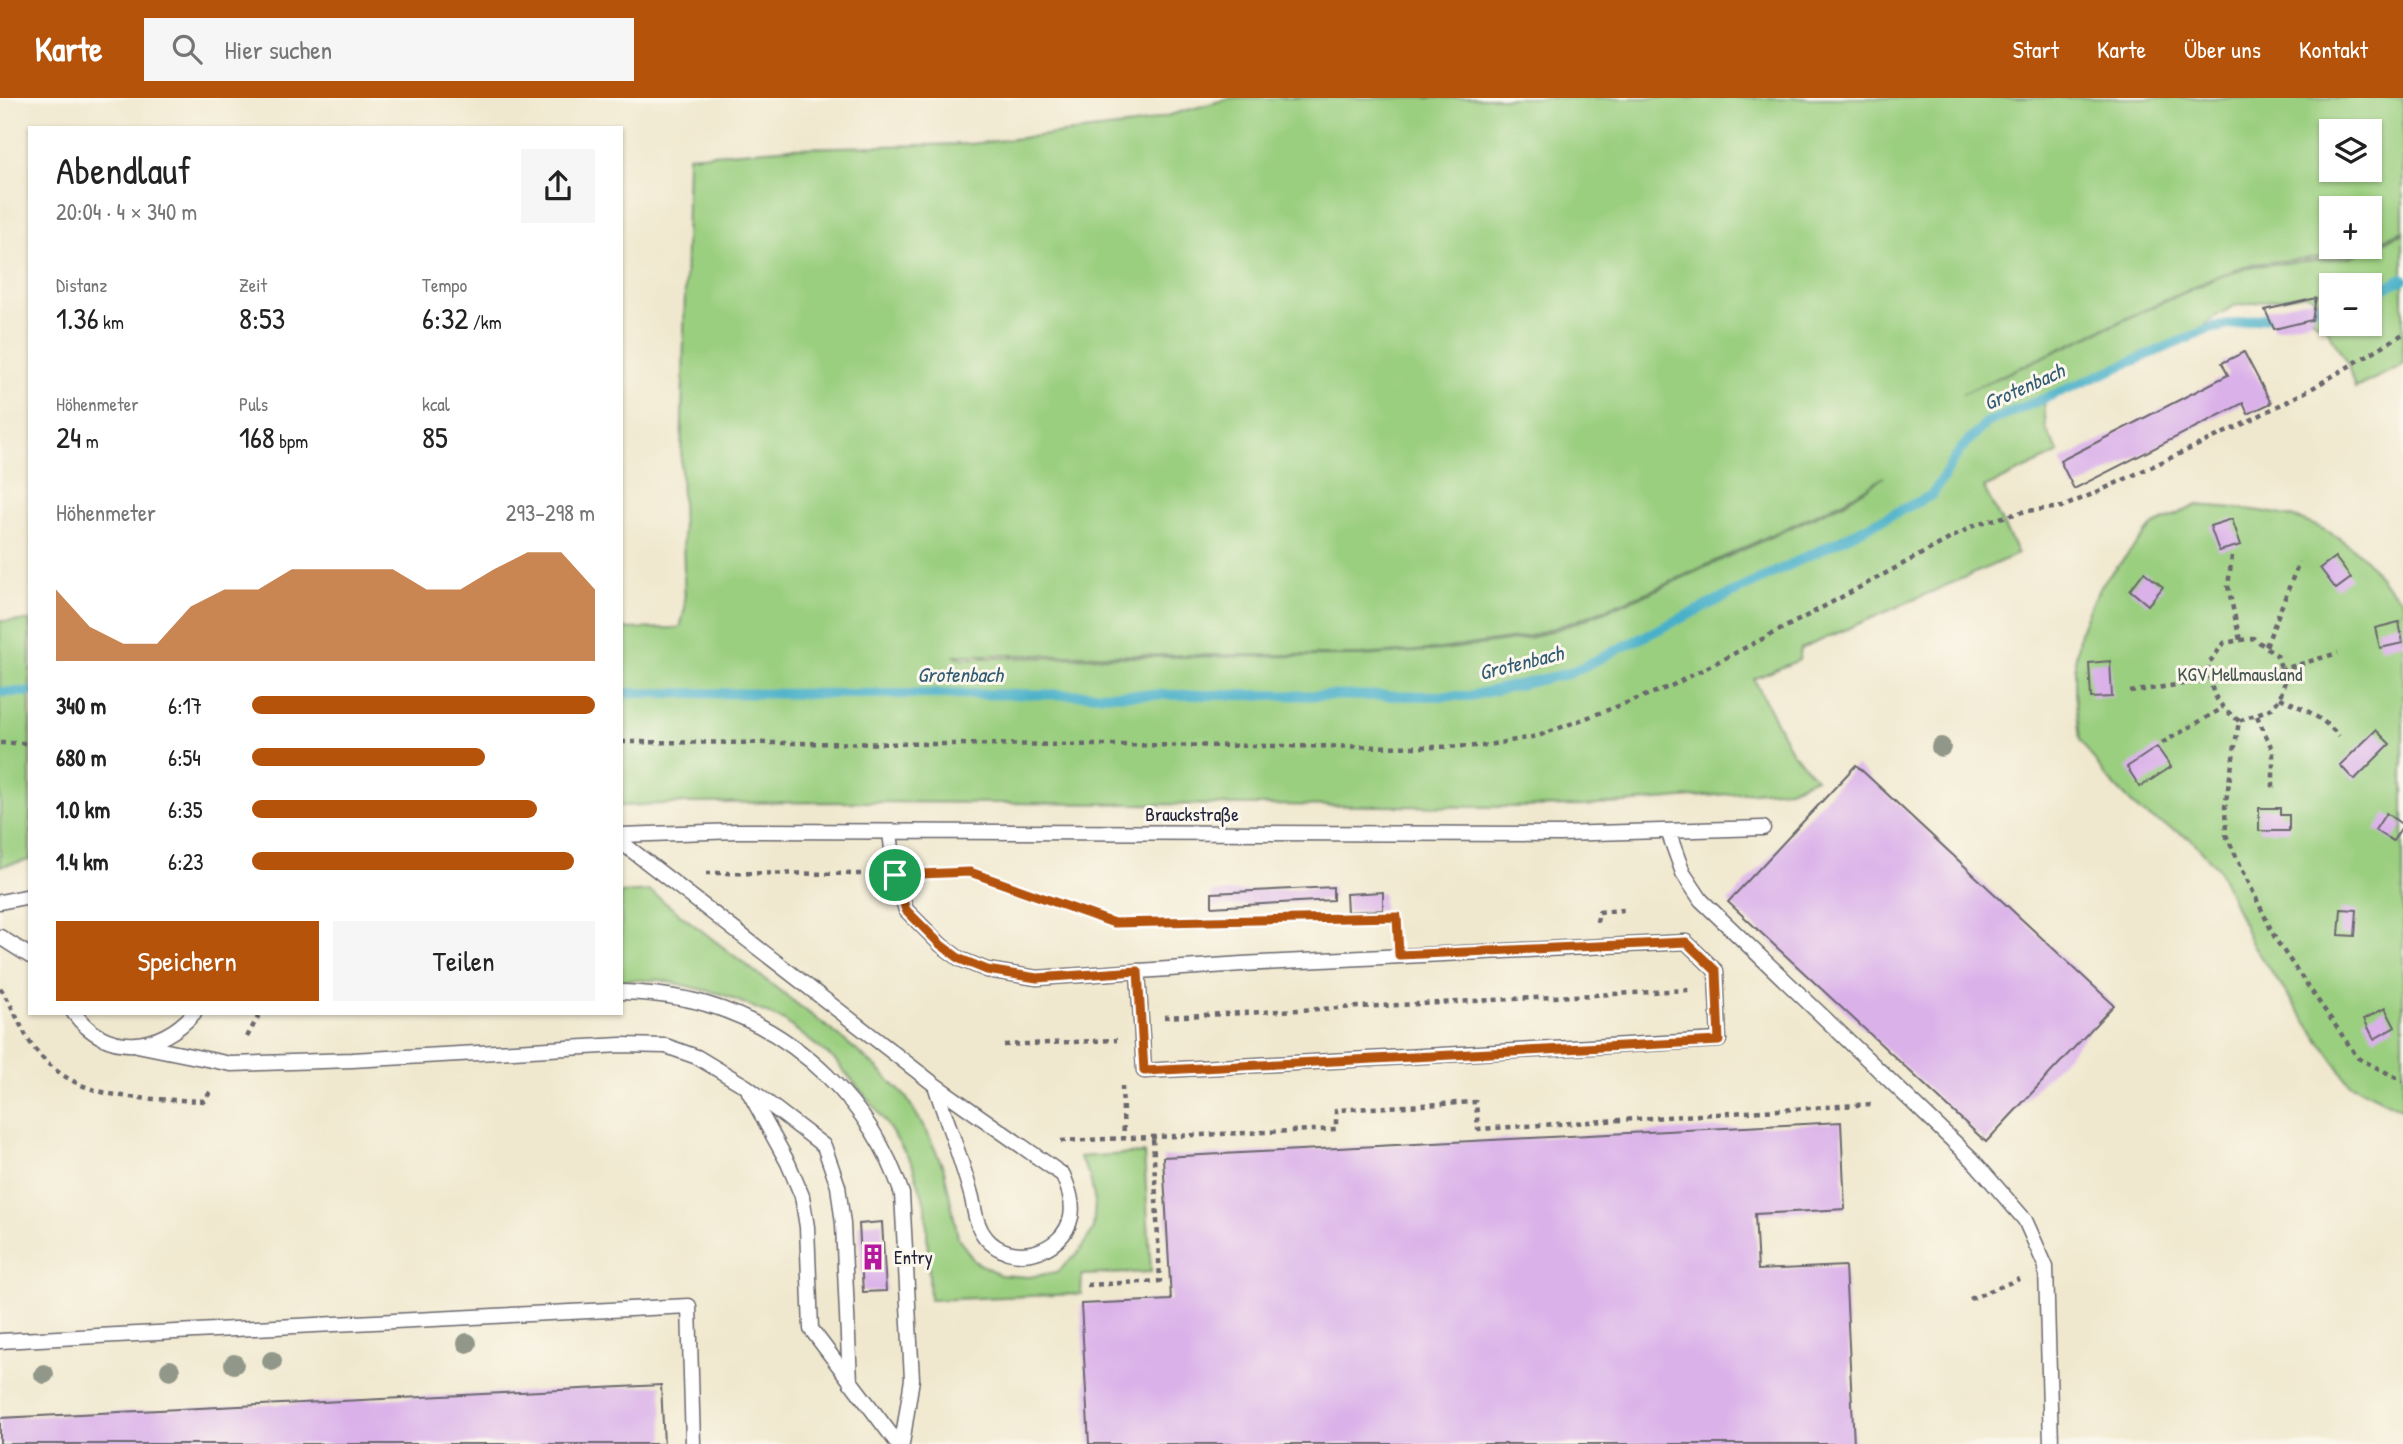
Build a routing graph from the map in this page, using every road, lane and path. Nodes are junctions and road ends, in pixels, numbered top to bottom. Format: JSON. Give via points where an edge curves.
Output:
{"nodes":[{"id":1,"x":2403,"y":334,"type":"edge"},
{"id":2,"x":2232,"y":556,"type":"dead end"},
{"id":3,"x":2299,"y":562,"type":"dead end"},
{"id":4,"x":2240,"y":640,"type":"junction"},
{"id":5,"x":2266,"y":646,"type":"junction"},
{"id":6,"x":2338,"y":653,"type":"dead end"},
{"id":7,"x":2280,"y":670,"type":"junction"},
{"id":8,"x":2210,"y":680,"type":"junction"},
{"id":9,"x":2130,"y":691,"type":"dead end"},
{"id":10,"x":2280,"y":698,"type":"junction"},
{"id":11,"x":2223,"y":708,"type":"junction"},
{"id":12,"x":2257,"y":716,"type":"junction"},
{"id":13,"x":2239,"y":721,"type":"junction"},
{"id":14,"x":2339,"y":736,"type":"dead end"},
{"id":15,"x":623,"y":741,"type":"edge"},
{"id":16,"x":0,"y":743,"type":"edge"},
{"id":17,"x":28,"y":743,"type":"edge"},
{"id":18,"x":2162,"y":743,"type":"dead end"},
{"id":19,"x":2273,"y":792,"type":"dead end"},
{"id":20,"x":1763,"y":828,"type":"dead end"},
{"id":21,"x":1668,"y":831,"type":"junction"},
{"id":22,"x":890,"y":832,"type":"junction"},
{"id":23,"x":623,"y":835,"type":"edge"},
{"id":24,"x":623,"y":844,"type":"edge"},
{"id":25,"x":663,"y":875,"type":"junction"},
{"id":26,"x":895,"y":875,"type":"junction"},
{"id":27,"x":28,"y":896,"type":"edge"},
{"id":28,"x":0,"y":902,"type":"edge"},
{"id":29,"x":1624,"y":910,"type":"dead end"},
{"id":30,"x":1608,"y":911,"type":"dead end"},
{"id":31,"x":0,"y":937,"type":"edge"},
{"id":32,"x":28,"y":955,"type":"edge"},
{"id":33,"x":1399,"y":955,"type":"junction"},
{"id":34,"x":1138,"y":971,"type":"junction"},
{"id":35,"x":0,"y":988,"type":"edge"},
{"id":36,"x":1717,"y":989,"type":"junction"},
{"id":37,"x":623,"y":992,"type":"edge"},
{"id":38,"x":75,"y":1015,"type":"edge"},
{"id":39,"x":192,"y":1015,"type":"edge"},
{"id":40,"x":1142,"y":1018,"type":"junction"},
{"id":41,"x":1142,"y":1039,"type":"junction"},
{"id":42,"x":137,"y":1045,"type":"junction"},
{"id":43,"x":1004,"y":1045,"type":"dead end"},
{"id":44,"x":2403,"y":1082,"type":"edge"},
{"id":45,"x":935,"y":1086,"type":"junction"},
{"id":46,"x":747,"y":1087,"type":"junction"},
{"id":47,"x":204,"y":1101,"type":"dead end"},
{"id":48,"x":1873,"y":1104,"type":"dead end"},
{"id":49,"x":1153,"y":1137,"type":"junction"},
{"id":50,"x":1017,"y":1142,"type":"junction"},
{"id":51,"x":2046,"y":1268,"type":"junction"},
{"id":52,"x":1087,"y":1285,"type":"dead end"},
{"id":53,"x":1970,"y":1299,"type":"dead end"},
{"id":54,"x":0,"y":1341,"type":"edge"},
{"id":55,"x":850,"y":1382,"type":"junction"},
{"id":56,"x":693,"y":1444,"type":"edge"},
{"id":57,"x":900,"y":1444,"type":"edge"},
{"id":58,"x":2051,"y":1444,"type":"edge"}],
"edges":[{"from":1,"to":15,"type":"path","via":[[2241,425],[2062,507],[1977,524],[1669,687],[1538,736],[1482,746],[1430,747]]},
{"from":2,"to":4,"type":"path","via":[[2228,586]]},
{"from":3,"to":5,"type":"path"},
{"from":4,"to":5,"type":"path","via":[[2253,638]]},
{"from":4,"to":8,"type":"path","via":[[2224,643],[2209,663]]},
{"from":5,"to":7,"type":"path","via":[[2277,655]]},
{"from":6,"to":7,"type":"path"},
{"from":7,"to":10,"type":"path","via":[[2285,681]]},
{"from":8,"to":9,"type":"path"},
{"from":8,"to":11,"type":"path","via":[[2213,695]]},
{"from":10,"to":12,"type":"path"},
{"from":10,"to":14,"type":"path","via":[[2326,721]]},
{"from":11,"to":13,"type":"path"},
{"from":11,"to":18,"type":"path"},
{"from":12,"to":13,"type":"path"},
{"from":12,"to":19,"type":"path","via":[[2273,751]]},
{"from":13,"to":44,"type":"path","via":[[2225,807],[2226,835],[2276,940],[2358,1058]]},
{"from":16,"to":17,"type":"path"},
{"from":20,"to":21,"type":"lane","name":"Brauckstraße"},
{"from":21,"to":22,"type":"lane","name":"Brauckstraße"},
{"from":21,"to":51,"type":"lane","via":[[1683,873],[1701,900],[1972,1159],[2025,1220]]},
{"from":22,"to":23,"type":"lane","name":"Brauckstraße"},
{"from":22,"to":26,"type":"lane"},
{"from":24,"to":25,"type":"lane"},
{"from":25,"to":26,"type":"path"},
{"from":25,"to":45,"type":"lane"},
{"from":26,"to":33,"type":"path","via":[[970,872],[1114,923],[1397,917]]},
{"from":26,"to":34,"type":"lane","via":[[906,910],[941,945],[987,970],[1037,978]]},
{"from":27,"to":28,"type":"lane"},
{"from":29,"to":30,"type":"path"},
{"from":31,"to":32,"type":"lane"},
{"from":33,"to":34,"type":"lane"},
{"from":33,"to":36,"type":"lane","via":[[1686,942],[1716,971]]},
{"from":34,"to":40,"type":"lane"},
{"from":35,"to":47,"type":"path","via":[[36,1051],[52,1069],[73,1082],[116,1097]]},
{"from":36,"to":40,"type":"path"},
{"from":36,"to":41,"type":"lane","via":[[1719,1041],[1144,1071]]},
{"from":37,"to":57,"type":"lane","via":[[655,993],[706,1004],[754,1022],[836,1084],[870,1127],[894,1169],[902,1194],[912,1379]]},
{"from":38,"to":42,"type":"lane","via":[[82,1025],[109,1041]]},
{"from":39,"to":42,"type":"lane","via":[[162,1039]]},
{"from":40,"to":41,"type":"lane"},
{"from":41,"to":43,"type":"path"},
{"from":42,"to":46,"type":"lane","via":[[231,1064],[666,1046],[706,1061]]},
{"from":45,"to":50,"type":"lane"},
{"from":45,"to":50,"type":"lane","via":[[975,1220],[986,1239],[1003,1251],[1044,1251],[1061,1236],[1071,1217],[1071,1196],[1063,1175]]},
{"from":46,"to":55,"type":"lane","via":[[802,1196],[811,1329]]},
{"from":46,"to":55,"type":"lane","via":[[824,1146],[838,1186],[844,1224]]},
{"from":48,"to":49,"type":"path","via":[[1478,1129],[1476,1102],[1336,1110],[1336,1129]]},
{"from":49,"to":50,"type":"path"},
{"from":49,"to":52,"type":"path","via":[[1160,1281]]},
{"from":51,"to":53,"type":"path"},
{"from":51,"to":58,"type":"lane"},
{"from":54,"to":56,"type":"lane","via":[[689,1306]]},
{"from":55,"to":57,"type":"lane"}]}
